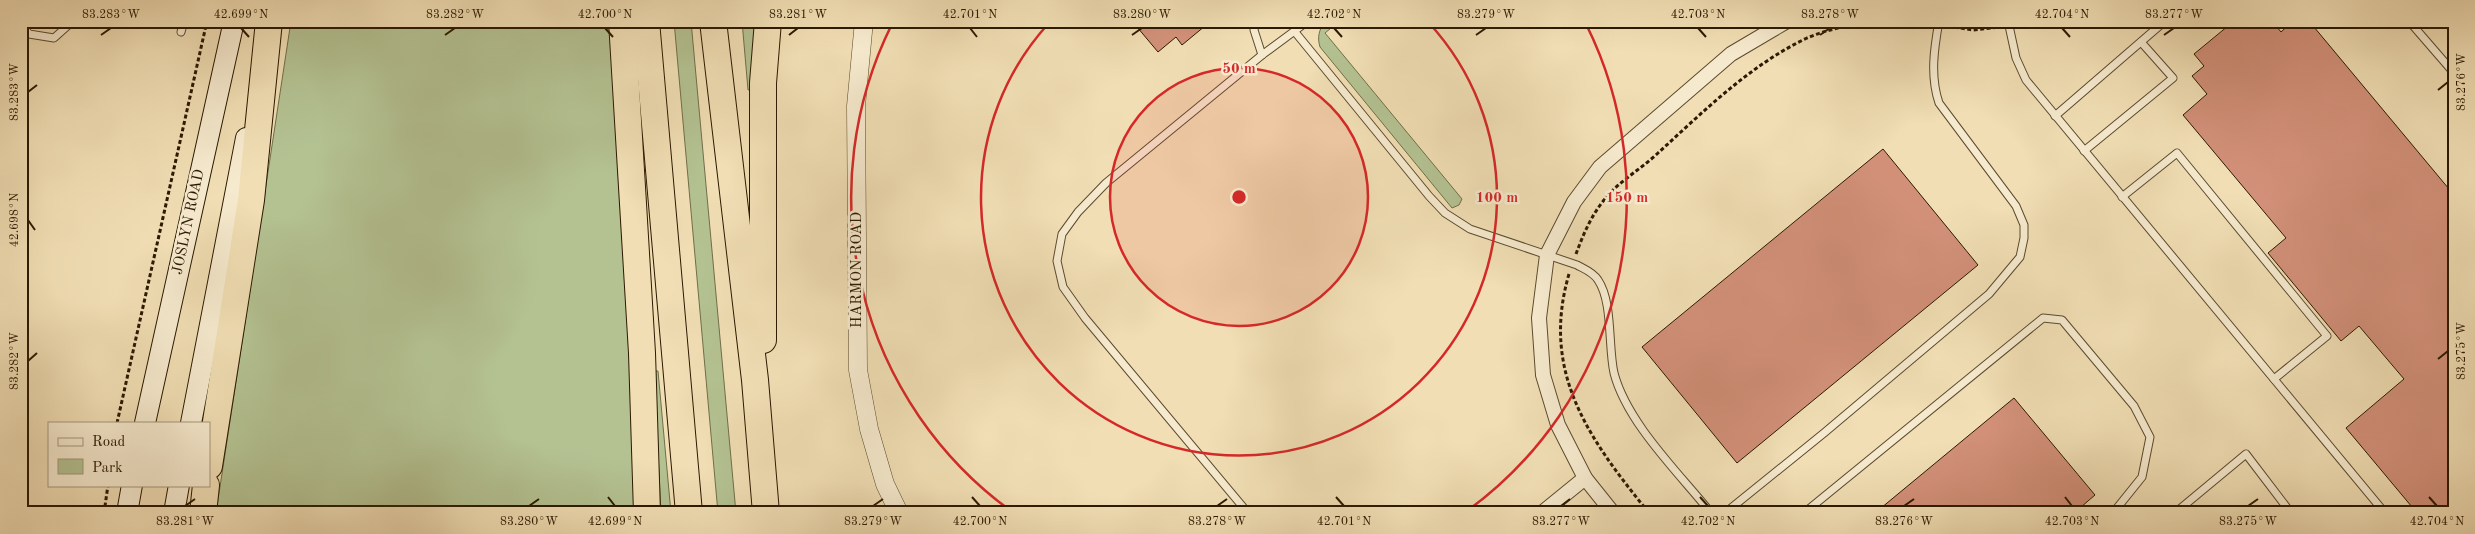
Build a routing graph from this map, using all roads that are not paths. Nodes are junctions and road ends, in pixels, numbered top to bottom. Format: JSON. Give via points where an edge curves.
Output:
{"nodes":[{"id":1,"x":72,"y":21,"type":"edge"},
{"id":2,"x":184,"y":21,"type":"edge"},
{"id":3,"x":234,"y":21,"type":"edge"},
{"id":4,"x":269,"y":21,"type":"edge"},
{"id":5,"x":622,"y":21,"type":"edge"},
{"id":6,"x":646,"y":21,"type":"edge"},
{"id":7,"x":713,"y":21,"type":"edge"},
{"id":8,"x":768,"y":21,"type":"edge"},
{"id":9,"x":864,"y":21,"type":"edge"},
{"id":10,"x":1256,"y":21,"type":"edge"},
{"id":11,"x":1308,"y":21,"type":"edge"},
{"id":12,"x":1787,"y":21,"type":"edge"},
{"id":13,"x":2165,"y":21,"type":"edge"},
{"id":14,"x":2409,"y":21,"type":"edge"},
{"id":15,"x":1939,"y":23,"type":"edge"},
{"id":16,"x":21,"y":24,"type":"edge"},
{"id":17,"x":2009,"y":24,"type":"edge"},
{"id":18,"x":181,"y":32,"type":"dead end"},
{"id":19,"x":1295,"y":32,"type":"junction"},
{"id":20,"x":2141,"y":42,"type":"junction"},
{"id":21,"x":1262,"y":55,"type":"junction"},
{"id":22,"x":2454,"y":73,"type":"edge"},
{"id":23,"x":2055,"y":116,"type":"junction"},
{"id":24,"x":2084,"y":151,"type":"junction"},
{"id":25,"x":2122,"y":197,"type":"junction"},
{"id":26,"x":1547,"y":254,"type":"junction"},
{"id":27,"x":2274,"y":379,"type":"junction"},
{"id":28,"x":755,"y":380,"type":"junction"},
{"id":29,"x":146,"y":422,"type":"edge"},
{"id":30,"x":191,"y":422,"type":"edge"},
{"id":31,"x":210,"y":460,"type":"edge"},
{"id":32,"x":1586,"y":478,"type":"junction"},
{"id":33,"x":132,"y":486,"type":"edge"},
{"id":34,"x":179,"y":486,"type":"edge"},
{"id":35,"x":206,"y":486,"type":"edge"},
{"id":36,"x":127,"y":513,"type":"edge"},
{"id":37,"x":174,"y":513,"type":"edge"},
{"id":38,"x":204,"y":513,"type":"edge"},
{"id":39,"x":647,"y":513,"type":"edge"},
{"id":40,"x":689,"y":513,"type":"edge"},
{"id":41,"x":766,"y":513,"type":"edge"},
{"id":42,"x":899,"y":513,"type":"edge"},
{"id":43,"x":1248,"y":513,"type":"edge"},
{"id":44,"x":1542,"y":513,"type":"edge"},
{"id":45,"x":1613,"y":513,"type":"edge"},
{"id":46,"x":1711,"y":513,"type":"edge"},
{"id":47,"x":1725,"y":513,"type":"edge"},
{"id":48,"x":1804,"y":513,"type":"edge"},
{"id":49,"x":2113,"y":513,"type":"edge"},
{"id":50,"x":2175,"y":513,"type":"edge"},
{"id":51,"x":2291,"y":513,"type":"edge"},
{"id":52,"x":2385,"y":513,"type":"edge"}],
"edges":[{"from":1,"to":16,"type":"lane","via":[[54,38],[29,34]]},
{"from":2,"to":18,"type":"lane"},
{"from":3,"to":29,"type":"main road","name":"JOSLYN ROAD"},
{"from":4,"to":30,"type":"main road"},
{"from":4,"to":31,"type":"highway","via":[[251,200]]},
{"from":5,"to":39,"type":"highway","via":[[642,353]]},
{"from":6,"to":40,"type":"highway"},
{"from":7,"to":28,"type":"highway"},
{"from":8,"to":28,"type":"highway","via":[[762,167],[765,332]]},
{"from":9,"to":42,"type":"street","name":"HARMON ROAD","via":[[856,106],[858,370],[869,429],[885,484]]},
{"from":10,"to":21,"type":"lane","via":[[1254,30]]},
{"from":11,"to":19,"type":"lane"},
{"from":12,"to":26,"type":"street","via":[[1731,54],[1600,168],[1574,202]]},
{"from":13,"to":20,"type":"lane"},
{"from":14,"to":22,"type":"lane"},
{"from":15,"to":47,"type":"lane","via":[[1933,59],[1933,86],[1939,103],[2016,206],[2024,225],[2020,257],[1988,294]]},
{"from":17,"to":23,"type":"lane","via":[[2016,58],[2026,80]]},
{"from":19,"to":21,"type":"lane"},
{"from":19,"to":26,"type":"lane","via":[[1445,213],[1470,229]]},
{"from":20,"to":23,"type":"lane"},
{"from":20,"to":24,"type":"lane","via":[[2173,78]]},
{"from":21,"to":43,"type":"lane","via":[[1106,183],[1062,234],[1056,261],[1063,287],[1085,318]]},
{"from":23,"to":24,"type":"lane"},
{"from":24,"to":25,"type":"lane"},
{"from":25,"to":27,"type":"lane"},
{"from":25,"to":27,"type":"lane","via":[[2177,153],[2327,336]]},
{"from":26,"to":32,"type":"street","via":[[1539,318],[1543,375],[1558,425]]},
{"from":26,"to":46,"type":"lane","via":[[1590,271],[1598,279],[1615,374],[1626,402],[1644,430]]},
{"from":27,"to":52,"type":"lane"},
{"from":28,"to":41,"type":"highway"},
{"from":32,"to":44,"type":"street"},
{"from":32,"to":45,"type":"street"},
{"from":33,"to":36,"type":"main road"},
{"from":34,"to":37,"type":"main road"},
{"from":35,"to":38,"type":"highway"},
{"from":48,"to":49,"type":"lane","via":[[2043,318],[2062,320],[2134,406],[2150,437],[2142,477]]},
{"from":50,"to":51,"type":"lane","via":[[2246,454]]}]}
